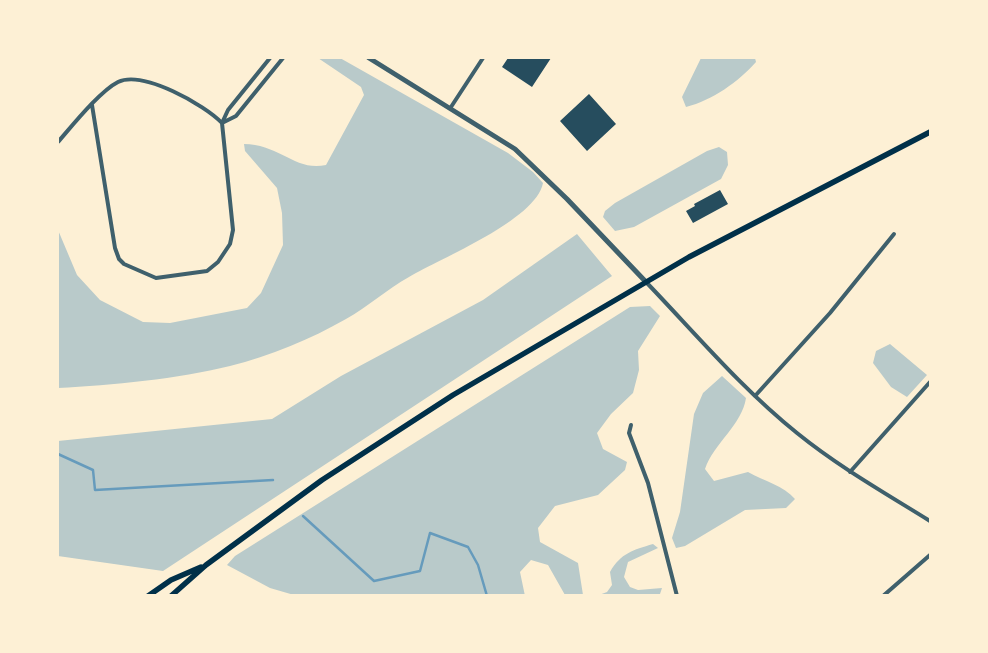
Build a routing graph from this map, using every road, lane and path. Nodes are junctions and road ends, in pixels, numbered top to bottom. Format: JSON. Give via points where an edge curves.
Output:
{"nodes":[{"id":1,"x":270,"y":58,"type":"edge"},
{"id":2,"x":283,"y":58,"type":"edge"},
{"id":3,"x":369,"y":58,"type":"edge"},
{"id":4,"x":483,"y":58,"type":"edge"},
{"id":5,"x":92,"y":106,"type":"junction"},
{"id":6,"x":450,"y":107,"type":"junction"},
{"id":7,"x":222,"y":124,"type":"junction"},
{"id":8,"x":930,"y":132,"type":"edge"},
{"id":9,"x":58,"y":142,"type":"edge"},
{"id":10,"x":894,"y":234,"type":"dead end"},
{"id":11,"x":646,"y":282,"type":"junction"},
{"id":12,"x":930,"y":382,"type":"edge"},
{"id":13,"x":755,"y":396,"type":"junction"},
{"id":14,"x":631,"y":425,"type":"dead end"},
{"id":15,"x":850,"y":472,"type":"junction"},
{"id":16,"x":930,"y":521,"type":"edge"},
{"id":17,"x":930,"y":555,"type":"edge"},
{"id":18,"x":206,"y":565,"type":"junction"},
{"id":19,"x":148,"y":596,"type":"edge"},
{"id":20,"x":171,"y":596,"type":"edge"},
{"id":21,"x":677,"y":596,"type":"edge"},
{"id":22,"x":883,"y":596,"type":"edge"}],
"edges":[{"from":1,"to":7,"type":"street","via":[[228,110]]},
{"from":2,"to":7,"type":"street","via":[[236,116]]},
{"from":3,"to":6,"type":"street"},
{"from":4,"to":6,"type":"street"},
{"from":5,"to":7,"type":"street","via":[[117,83],[135,80],[171,90],[215,116]]},
{"from":5,"to":7,"type":"street","via":[[116,253],[128,266],[156,278],[210,270],[230,244],[232,226]]},
{"from":5,"to":9,"type":"street"},
{"from":6,"to":11,"type":"street","via":[[515,149],[540,171]]},
{"from":8,"to":11,"type":"main road"},
{"from":10,"to":13,"type":"street","via":[[830,313]]},
{"from":11,"to":13,"type":"street"},
{"from":11,"to":18,"type":"main road","via":[[453,395],[370,448]]},
{"from":12,"to":15,"type":"street"},
{"from":13,"to":15,"type":"street"},
{"from":14,"to":21,"type":"street","via":[[629,433],[648,483]]},
{"from":15,"to":16,"type":"street"},
{"from":17,"to":22,"type":"street"},
{"from":18,"to":19,"type":"main road","via":[[171,580]]},
{"from":18,"to":20,"type":"main road"}]}
